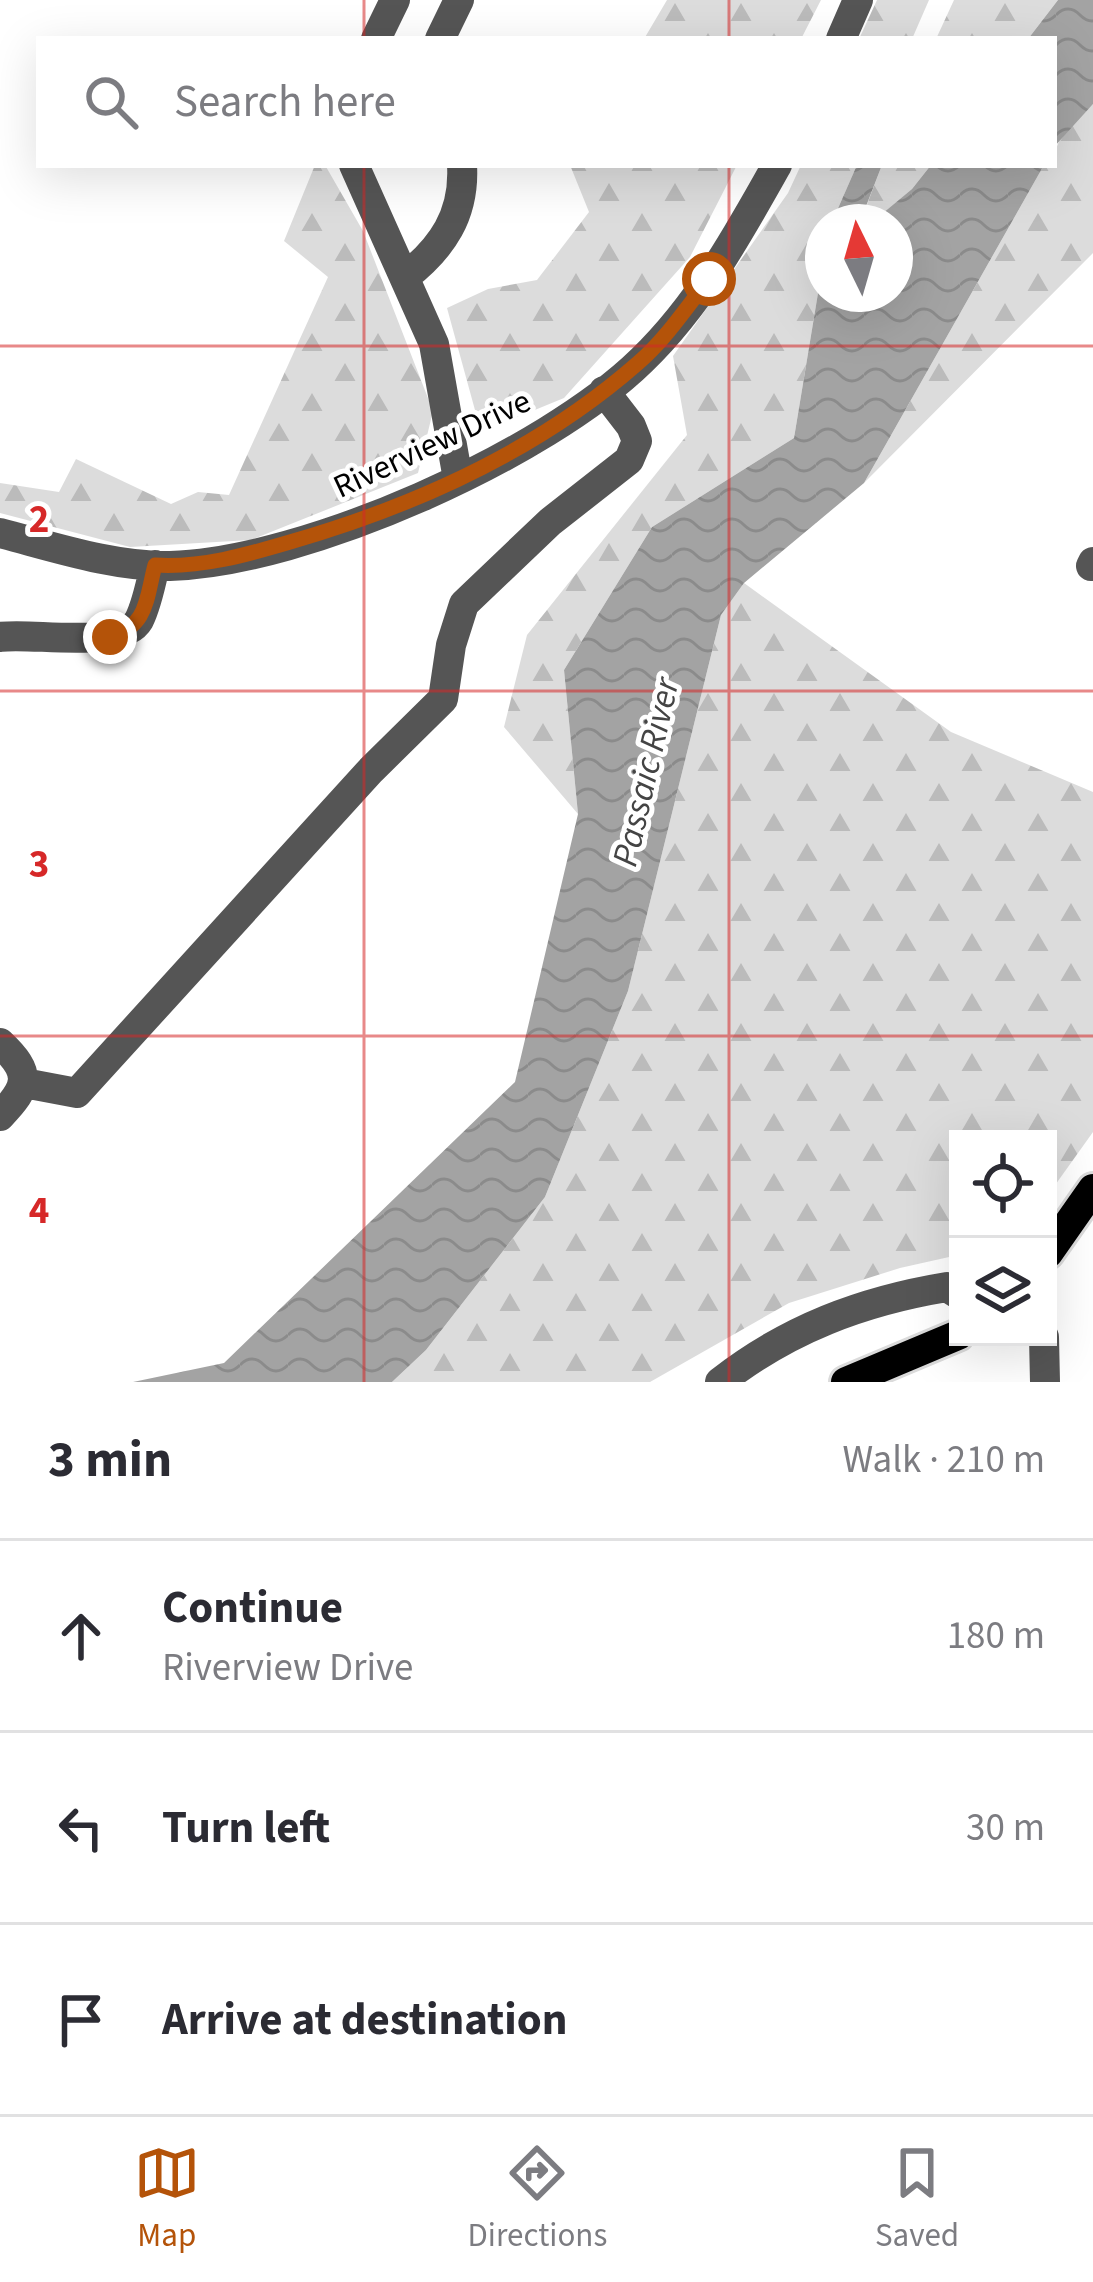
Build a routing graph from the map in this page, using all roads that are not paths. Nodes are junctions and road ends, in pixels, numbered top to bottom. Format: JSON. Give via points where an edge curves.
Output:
{"nodes":[{"id":1,"x":395,"y":0,"type":"edge"},
{"id":2,"x":459,"y":0,"type":"edge"},
{"id":3,"x":859,"y":0,"type":"edge"},
{"id":4,"x":377,"y":36,"type":"edge"},
{"id":5,"x":441,"y":36,"type":"edge"},
{"id":6,"x":842,"y":36,"type":"edge"},
{"id":7,"x":355,"y":168,"type":"edge"},
{"id":8,"x":462,"y":168,"type":"edge"},
{"id":9,"x":775,"y":168,"type":"edge"},
{"id":10,"x":405,"y":277,"type":"junction"},
{"id":11,"x":604,"y":391,"type":"junction"},
{"id":12,"x":458,"y":479,"type":"junction"},
{"id":13,"x":0,"y":533,"type":"edge"},
{"id":14,"x":155,"y":565,"type":"junction"},
{"id":15,"x":0,"y":637,"type":"edge"},
{"id":16,"x":0,"y":1043,"type":"edge"},
{"id":17,"x":24,"y":1083,"type":"junction"},
{"id":18,"x":0,"y":1117,"type":"edge"},
{"id":19,"x":1093,"y":1189,"type":"edge"},
{"id":20,"x":1057,"y":1240,"type":"edge"},
{"id":21,"x":949,"y":1289,"type":"edge"},
{"id":22,"x":949,"y":1339,"type":"edge"},
{"id":23,"x":1044,"y":1346,"type":"edge"},
{"id":24,"x":720,"y":1382,"type":"edge"},
{"id":25,"x":846,"y":1382,"type":"edge"},
{"id":26,"x":1045,"y":1382,"type":"edge"}],
"edges":[{"from":1,"to":4,"type":"street"},
{"from":2,"to":5,"type":"street"},
{"from":3,"to":6,"type":"street"},
{"from":7,"to":10,"type":"street"},
{"from":8,"to":10,"type":"street","via":[[455,218],[435,254]]},
{"from":9,"to":11,"type":"street","name":"Riverview Drive","via":[[709,279],[642,360]]},
{"from":10,"to":12,"type":"street","via":[[440,365]]},
{"from":11,"to":12,"type":"street","name":"Riverview Drive"},
{"from":11,"to":17,"type":"street","via":[[637,441],[629,460],[464,604],[443,699],[77,1093]]},
{"from":12,"to":14,"type":"street","name":"Riverview Drive","via":[[345,526],[240,557]]},
{"from":13,"to":14,"type":"street","name":"Riverview Drive"},
{"from":14,"to":15,"type":"street","via":[[130,631]]},
{"from":16,"to":17,"type":"street","via":[[18,1060]]},
{"from":17,"to":18,"type":"street"},
{"from":19,"to":20,"type":"main road"},
{"from":21,"to":24,"type":"street","via":[[801,1328]]},
{"from":22,"to":25,"type":"main road"},
{"from":23,"to":26,"type":"street"}]}
